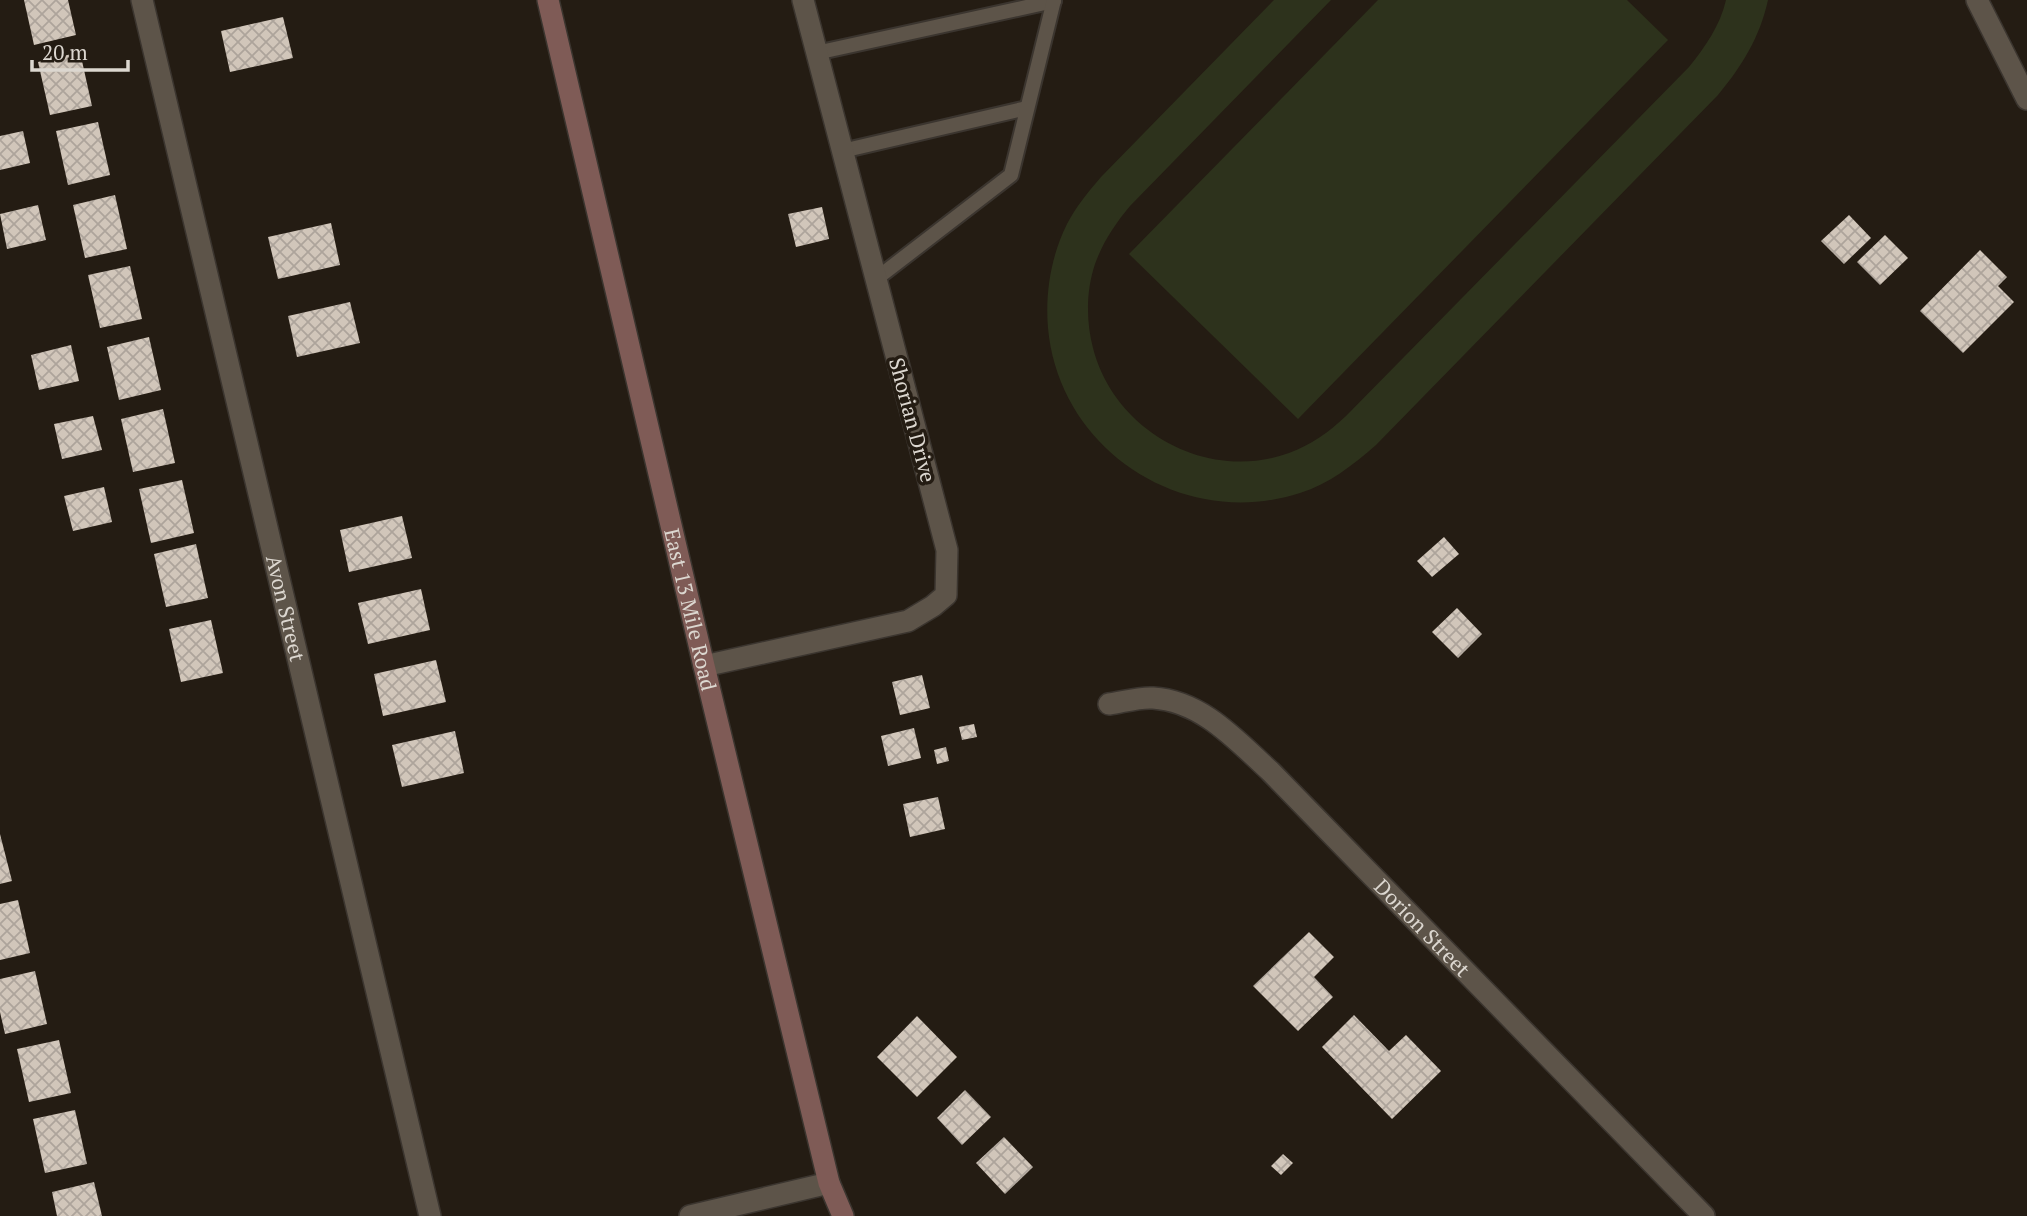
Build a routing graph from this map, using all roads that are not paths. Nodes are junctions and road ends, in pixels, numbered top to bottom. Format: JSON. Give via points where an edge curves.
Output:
{"nodes":[{"id":1,"x":142,"y":0,"type":"edge"},
{"id":2,"x":548,"y":0,"type":"edge"},
{"id":3,"x":803,"y":0,"type":"edge"},
{"id":4,"x":1977,"y":0,"type":"edge"},
{"id":5,"x":1054,"y":1,"type":"edge"},
{"id":6,"x":816,"y":53,"type":"junction"},
{"id":7,"x":2027,"y":99,"type":"edge"},
{"id":8,"x":1027,"y":108,"type":"junction"},
{"id":9,"x":842,"y":150,"type":"junction"},
{"id":10,"x":876,"y":279,"type":"junction"},
{"id":11,"x":704,"y":666,"type":"junction"},
{"id":12,"x":1109,"y":704,"type":"dead end"},
{"id":13,"x":829,"y":1184,"type":"junction"},
{"id":14,"x":430,"y":1216,"type":"edge"},
{"id":15,"x":690,"y":1216,"type":"edge"},
{"id":16,"x":843,"y":1216,"type":"edge"},
{"id":17,"x":1704,"y":1216,"type":"edge"}],
"edges":[{"from":1,"to":14,"type":"street","name":"Avon Street"},
{"from":2,"to":11,"type":"main road","name":"East 13 Mile Road"},
{"from":3,"to":6,"type":"street","name":"Shorian Drive"},
{"from":4,"to":7,"type":"street"},
{"from":5,"to":6,"type":"lane"},
{"from":5,"to":8,"type":"lane"},
{"from":6,"to":9,"type":"street","name":"Shorian Drive"},
{"from":8,"to":9,"type":"lane"},
{"from":8,"to":10,"type":"lane","via":[[1011,175]]},
{"from":9,"to":10,"type":"street","name":"Shorian Drive"},
{"from":10,"to":11,"type":"street","name":"Shorian Drive","via":[[947,550],[946,595],[908,621]]},
{"from":11,"to":13,"type":"main road","name":"East 13 Mile Road"},
{"from":12,"to":17,"type":"street","name":"Dorion Street","via":[[1152,698],[1190,706],[1222,727]]},
{"from":13,"to":15,"type":"street"},
{"from":13,"to":16,"type":"main road","name":"East 13 Mile Road"}]}
